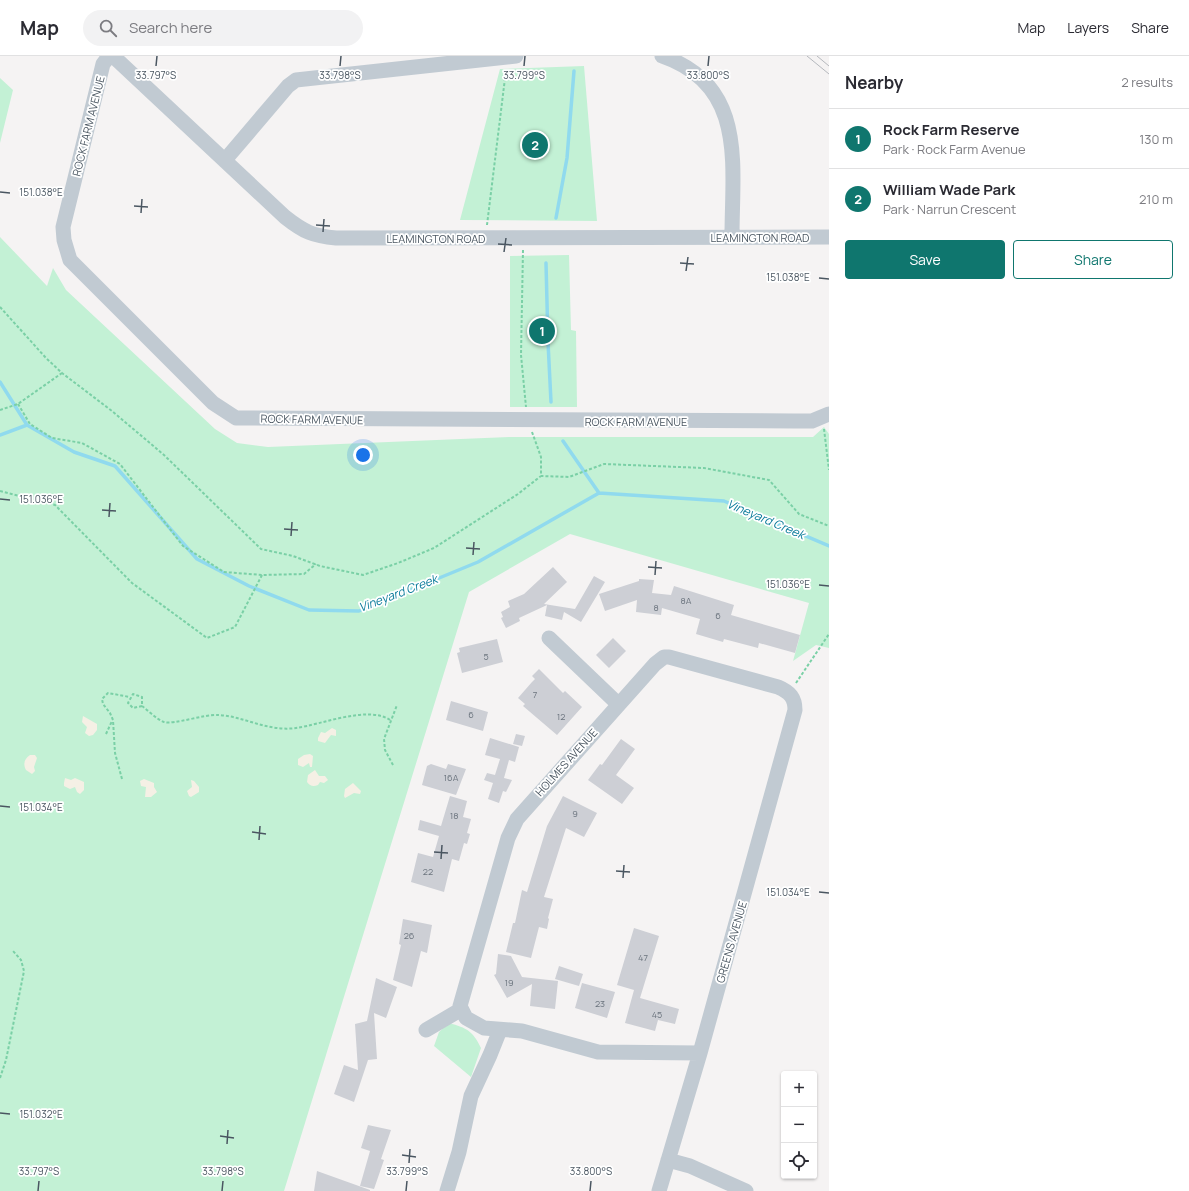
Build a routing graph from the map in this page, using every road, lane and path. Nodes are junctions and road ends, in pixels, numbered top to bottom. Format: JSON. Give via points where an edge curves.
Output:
{"nodes":[{"id":1,"x":109,"y":56,"type":"edge"},
{"id":2,"x":113,"y":56,"type":"edge"},
{"id":3,"x":662,"y":56,"type":"edge"},
{"id":4,"x":511,"y":57,"type":"edge"},
{"id":5,"x":225,"y":160,"type":"junction"},
{"id":6,"x":732,"y":236,"type":"junction"},
{"id":7,"x":829,"y":237,"type":"edge"},
{"id":8,"x":486,"y":238,"type":"junction"},
{"id":9,"x":523,"y":238,"type":"junction"},
{"id":10,"x":0,"y":307,"type":"edge"},
{"id":11,"x":62,"y":373,"type":"junction"},
{"id":12,"x":18,"y":404,"type":"junction"},
{"id":13,"x":0,"y":410,"type":"edge"},
{"id":14,"x":826,"y":416,"type":"edge"},
{"id":15,"x":528,"y":421,"type":"junction"},
{"id":16,"x":829,"y":470,"type":"edge"},
{"id":17,"x":541,"y":476,"type":"junction"},
{"id":18,"x":0,"y":491,"type":"edge"},
{"id":19,"x":829,"y":526,"type":"edge"},
{"id":20,"x":316,"y":564,"type":"junction"},
{"id":21,"x":262,"y":575,"type":"junction"},
{"id":22,"x":829,"y":635,"type":"edge"},
{"id":23,"x":549,"y":638,"type":"dead end"},
{"id":24,"x":793,"y":689,"type":"junction"},
{"id":25,"x":130,"y":697,"type":"junction"},
{"id":26,"x":618,"y":704,"type":"junction"},
{"id":27,"x":397,"y":705,"type":"dead end"},
{"id":28,"x":142,"y":706,"type":"junction"},
{"id":29,"x":112,"y":720,"type":"junction"},
{"id":30,"x":390,"y":720,"type":"junction"},
{"id":31,"x":106,"y":734,"type":"dead end"},
{"id":32,"x":393,"y":765,"type":"dead end"},
{"id":33,"x":122,"y":779,"type":"dead end"},
{"id":34,"x":13,"y":951,"type":"dead end"},
{"id":35,"x":460,"y":1010,"type":"junction"},
{"id":36,"x":426,"y":1030,"type":"dead end"},
{"id":37,"x":500,"y":1030,"type":"junction"},
{"id":38,"x":700,"y":1053,"type":"junction"},
{"id":39,"x":0,"y":1078,"type":"edge"},
{"id":40,"x":668,"y":1160,"type":"junction"},
{"id":41,"x":447,"y":1191,"type":"edge"},
{"id":42,"x":659,"y":1191,"type":"edge"},
{"id":43,"x":746,"y":1191,"type":"edge"}],
"edges":[{"from":1,"to":15,"type":"street","name":"ROCK FARM AVENUE","via":[[103,64],[63,227],[64,240],[70,260],[213,403],[236,418]]},
{"from":2,"to":5,"type":"street","name":"LEAMINGTON ROAD"},
{"from":3,"to":6,"type":"street","via":[[685,66],[699,77],[723,108],[731,138]]},
{"from":4,"to":5,"type":"street","via":[[296,80],[288,86]]},
{"from":4,"to":8,"type":"path","via":[[506,66]]},
{"from":5,"to":8,"type":"street","name":"LEAMINGTON ROAD","via":[[285,217],[307,233],[336,238]]},
{"from":6,"to":7,"type":"street","name":"LEAMINGTON ROAD"},
{"from":6,"to":9,"type":"street","name":"LEAMINGTON ROAD"},
{"from":8,"to":9,"type":"street","name":"LEAMINGTON ROAD"},
{"from":9,"to":15,"type":"path","via":[[521,355]]},
{"from":10,"to":11,"type":"path"},
{"from":11,"to":12,"type":"path"},
{"from":11,"to":20,"type":"path","via":[[164,455],[261,549]]},
{"from":12,"to":13,"type":"path"},
{"from":12,"to":21,"type":"path","via":[[30,424],[52,438],[82,443],[120,464],[183,546],[224,572]]},
{"from":14,"to":15,"type":"street","name":"ROCK FARM AVENUE","via":[[812,421],[794,422]]},
{"from":14,"to":16,"type":"path"},
{"from":15,"to":17,"type":"path","via":[[541,457]]},
{"from":17,"to":19,"type":"path","via":[[569,477],[604,464],[704,468],[769,480],[798,514]]},
{"from":17,"to":20,"type":"path","via":[[518,494],[434,548],[398,563],[363,575]]},
{"from":18,"to":21,"type":"path","via":[[55,504],[132,583],[207,638],[235,627]]},
{"from":20,"to":21,"type":"path","via":[[304,574]]},
{"from":22,"to":24,"type":"path"},
{"from":23,"to":26,"type":"street"},
{"from":24,"to":26,"type":"street","name":"HOLMES AVENUE","via":[[778,688],[669,657],[659,660]]},
{"from":24,"to":38,"type":"street","name":"GREENS AVENUE","via":[[794,717]]},
{"from":25,"to":28,"type":"path","via":[[133,694],[142,698]]},
{"from":25,"to":28,"type":"path","via":[[130,706]]},
{"from":25,"to":29,"type":"path","via":[[108,694],[103,696],[102,704],[110,713]]},
{"from":26,"to":35,"type":"street","name":"HOLMES AVENUE","via":[[524,809],[512,828]]},
{"from":27,"to":30,"type":"path"},
{"from":28,"to":30,"type":"path","via":[[169,723],[218,715],[262,726],[289,729],[344,717],[379,715]]},
{"from":29,"to":31,"type":"path"},
{"from":29,"to":33,"type":"path","via":[[114,753]]},
{"from":30,"to":32,"type":"path","via":[[384,744]]},
{"from":34,"to":39,"type":"path","via":[[21,960],[24,971]]},
{"from":35,"to":36,"type":"street"},
{"from":35,"to":37,"type":"street","via":[[470,1022],[484,1028]]},
{"from":37,"to":38,"type":"street","via":[[522,1031],[598,1052]]},
{"from":37,"to":41,"type":"street","via":[[471,1096],[459,1152]]},
{"from":38,"to":40,"type":"street","name":"GREENS AVENUE"},
{"from":40,"to":42,"type":"street","name":"GREENS AVENUE"},
{"from":40,"to":43,"type":"street","via":[[690,1166]]}]}
